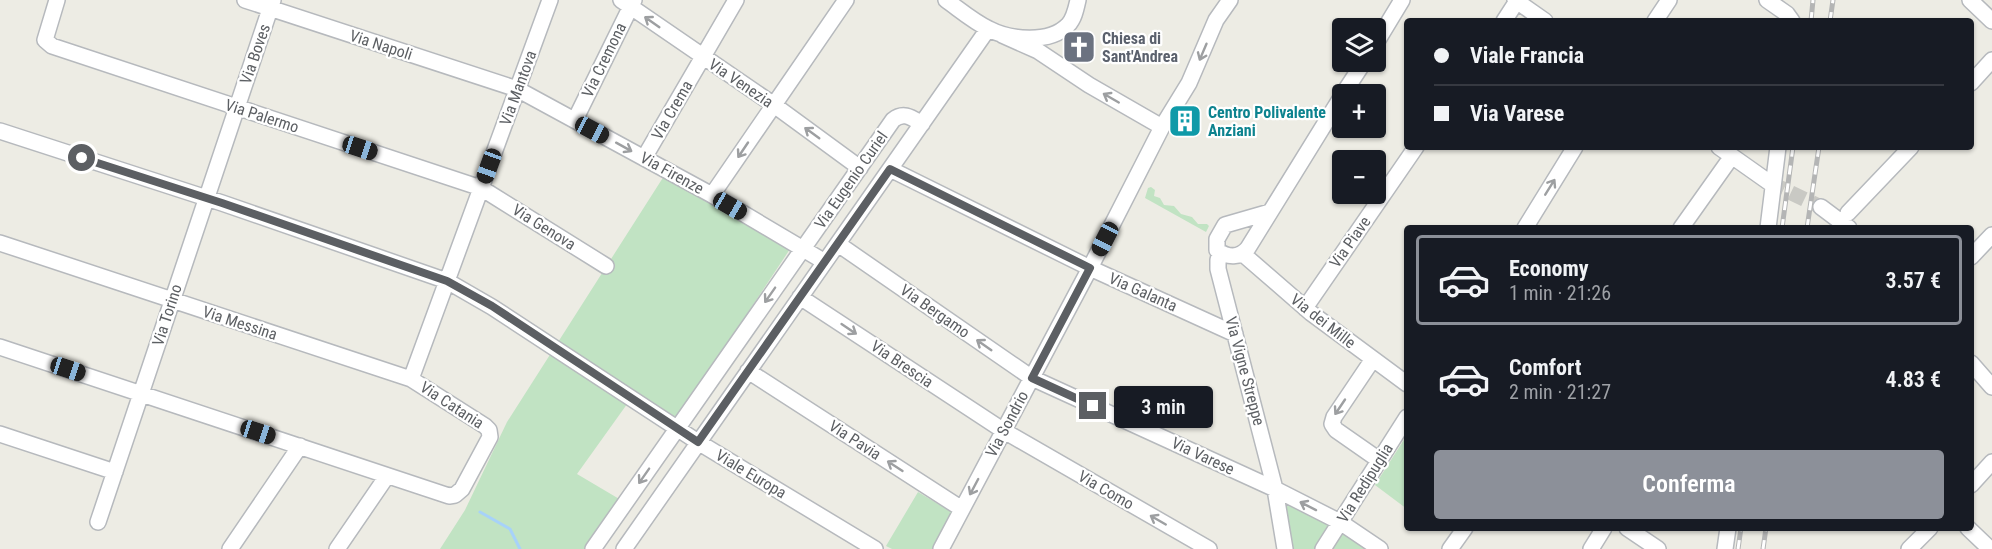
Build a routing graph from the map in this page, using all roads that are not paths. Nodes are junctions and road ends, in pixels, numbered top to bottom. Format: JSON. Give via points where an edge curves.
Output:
{"nodes":[{"id":1,"x":57,"y":0,"type":"edge"},
{"id":2,"x":245,"y":0,"type":"edge"},
{"id":3,"x":550,"y":0,"type":"edge"},
{"id":4,"x":736,"y":0,"type":"edge"},
{"id":5,"x":846,"y":0,"type":"edge"},
{"id":6,"x":946,"y":0,"type":"edge"},
{"id":7,"x":1078,"y":0,"type":"edge"},
{"id":8,"x":1230,"y":0,"type":"edge"},
{"id":9,"x":1402,"y":0,"type":"edge"},
{"id":10,"x":1669,"y":0,"type":"edge"},
{"id":11,"x":1767,"y":0,"type":"edge"},
{"id":12,"x":1970,"y":0,"type":"edge"},
{"id":13,"x":1516,"y":1,"type":"edge"},
{"id":14,"x":628,"y":2,"type":"edge"},
{"id":15,"x":271,"y":4,"type":"edge"},
{"id":16,"x":1506,"y":18,"type":"edge"},
{"id":17,"x":1541,"y":18,"type":"edge"},
{"id":18,"x":1657,"y":18,"type":"edge"},
{"id":19,"x":1790,"y":18,"type":"edge"},
{"id":20,"x":1992,"y":21,"type":"edge"},
{"id":21,"x":1386,"y":26,"type":"edge"},
{"id":22,"x":1002,"y":33,"type":"junction"},
{"id":23,"x":703,"y":57,"type":"junction"},
{"id":24,"x":1992,"y":60,"type":"edge"},
{"id":25,"x":1974,"y":80,"type":"edge"},
{"id":26,"x":517,"y":89,"type":"junction"},
{"id":27,"x":774,"y":105,"type":"junction"},
{"id":28,"x":237,"y":107,"type":"junction"},
{"id":29,"x":1332,"y":113,"type":"edge"},
{"id":30,"x":575,"y":120,"type":"junction"},
{"id":31,"x":922,"y":124,"type":"junction"},
{"id":32,"x":1162,"y":127,"type":"junction"},
{"id":33,"x":0,"y":131,"type":"edge"},
{"id":34,"x":1414,"y":150,"type":"edge"},
{"id":35,"x":1573,"y":150,"type":"edge"},
{"id":36,"x":1723,"y":150,"type":"edge"},
{"id":37,"x":1778,"y":150,"type":"edge"},
{"id":38,"x":1908,"y":150,"type":"edge"},
{"id":39,"x":644,"y":158,"type":"junction"},
{"id":40,"x":1730,"y":159,"type":"dead end"},
{"id":41,"x":860,"y":168,"type":"junction"},
{"id":42,"x":890,"y":169,"type":"junction"},
{"id":43,"x":1770,"y":183,"type":"tunnel mouth"},
{"id":44,"x":481,"y":188,"type":"junction"},
{"id":45,"x":712,"y":195,"type":"junction"},
{"id":46,"x":206,"y":198,"type":"junction"},
{"id":47,"x":1821,"y":207,"type":"tunnel mouth"},
{"id":48,"x":1270,"y":212,"type":"junction"},
{"id":49,"x":1849,"y":220,"type":"edge"},
{"id":50,"x":1528,"y":225,"type":"edge"},
{"id":51,"x":1683,"y":225,"type":"edge"},
{"id":52,"x":1768,"y":225,"type":"edge"},
{"id":53,"x":1992,"y":234,"type":"edge"},
{"id":54,"x":0,"y":243,"type":"edge"},
{"id":55,"x":838,"y":244,"type":"junction"},
{"id":56,"x":802,"y":248,"type":"junction"},
{"id":57,"x":1220,"y":253,"type":"junction"},
{"id":58,"x":1243,"y":254,"type":"junction"},
{"id":59,"x":1974,"y":254,"type":"edge"},
{"id":60,"x":825,"y":262,"type":"junction"},
{"id":61,"x":606,"y":266,"type":"dead end"},
{"id":62,"x":789,"y":267,"type":"junction"},
{"id":63,"x":1090,"y":268,"type":"junction"},
{"id":64,"x":447,"y":281,"type":"junction"},
{"id":65,"x":810,"y":284,"type":"junction"},
{"id":66,"x":800,"y":297,"type":"junction"},
{"id":67,"x":172,"y":301,"type":"junction"},
{"id":68,"x":1305,"y":308,"type":"junction"},
{"id":69,"x":1235,"y":334,"type":"junction"},
{"id":70,"x":0,"y":346,"type":"edge"},
{"id":71,"x":1372,"y":358,"type":"junction"},
{"id":72,"x":1974,"y":366,"type":"edge"},
{"id":73,"x":748,"y":371,"type":"junction"},
{"id":74,"x":1032,"y":378,"type":"junction"},
{"id":75,"x":411,"y":379,"type":"junction"},
{"id":76,"x":1404,"y":382,"type":"edge"},
{"id":77,"x":1992,"y":387,"type":"edge"},
{"id":78,"x":141,"y":393,"type":"junction"},
{"id":79,"x":692,"y":408,"type":"junction"},
{"id":80,"x":1404,"y":422,"type":"edge"},
{"id":81,"x":711,"y":424,"type":"junction"},
{"id":82,"x":678,"y":428,"type":"junction"},
{"id":83,"x":1004,"y":431,"type":"junction"},
{"id":84,"x":0,"y":434,"type":"edge"},
{"id":85,"x":698,"y":442,"type":"junction"},
{"id":86,"x":300,"y":446,"type":"junction"},
{"id":87,"x":1379,"y":460,"type":"junction"},
{"id":88,"x":1992,"y":462,"type":"edge"},
{"id":89,"x":115,"y":472,"type":"junction"},
{"id":90,"x":387,"y":476,"type":"junction"},
{"id":91,"x":1974,"y":482,"type":"edge"},
{"id":92,"x":1275,"y":489,"type":"junction"},
{"id":93,"x":962,"y":509,"type":"junction"},
{"id":94,"x":99,"y":522,"type":"dead end"},
{"id":95,"x":1340,"y":522,"type":"junction"},
{"id":96,"x":1463,"y":531,"type":"edge"},
{"id":97,"x":1603,"y":531,"type":"edge"},
{"id":98,"x":1631,"y":531,"type":"edge"},
{"id":99,"x":1728,"y":531,"type":"edge"},
{"id":100,"x":1927,"y":531,"type":"edge"},
{"id":101,"x":1971,"y":531,"type":"edge"},
{"id":102,"x":230,"y":549,"type":"edge"},
{"id":103,"x":338,"y":549,"type":"edge"},
{"id":104,"x":593,"y":549,"type":"edge"},
{"id":105,"x":624,"y":549,"type":"edge"},
{"id":106,"x":875,"y":549,"type":"edge"},
{"id":107,"x":940,"y":549,"type":"edge"},
{"id":108,"x":1209,"y":549,"type":"edge"},
{"id":109,"x":1285,"y":549,"type":"edge"},
{"id":110,"x":1323,"y":549,"type":"edge"},
{"id":111,"x":1380,"y":549,"type":"edge"},
{"id":112,"x":1449,"y":549,"type":"edge"},
{"id":113,"x":1591,"y":549,"type":"edge"},
{"id":114,"x":1658,"y":549,"type":"edge"},
{"id":115,"x":1725,"y":549,"type":"edge"},
{"id":116,"x":1910,"y":549,"type":"edge"},
{"id":117,"x":1990,"y":549,"type":"edge"}],
"edges":[{"from":1,"to":28,"type":"street","name":"Via Palermo","via":[[45,40],[52,46]]},
{"from":2,"to":15,"type":"street","name":"Via Napoli"},
{"from":3,"to":26,"type":"street","name":"Via Mantova"},
{"from":4,"to":23,"type":"street","name":"Via Crema"},
{"from":5,"to":27,"type":"street"},
{"from":6,"to":22,"type":"street"},
{"from":7,"to":22,"type":"street","via":[[1070,23],[1057,33],[1040,38]]},
{"from":8,"to":32,"type":"street","name":"Via Sondrio","one_way":true,"via":[[1216,20],[1189,83]]},
{"from":9,"to":21,"type":"street"},
{"from":10,"to":18,"type":"street"},
{"from":11,"to":19,"type":"street"},
{"from":12,"to":20,"type":"street"},
{"from":13,"to":16,"type":"street"},
{"from":13,"to":17,"type":"street"},
{"from":23,"to":14,"type":"street","name":"Via Venezia","one_way":true},
{"from":14,"to":30,"type":"street","name":"Via Cremona"},
{"from":15,"to":26,"type":"street","name":"Via Napoli"},
{"from":15,"to":28,"type":"street","name":"Via Boves"},
{"from":22,"to":31,"type":"street","name":"Via Eugenio Curiel"},
{"from":32,"to":22,"type":"street","one_way":true},
{"from":23,"to":27,"type":"street","name":"Via Venezia"},
{"from":23,"to":39,"type":"street","name":"Via Crema"},
{"from":24,"to":25,"type":"street"},
{"from":26,"to":30,"type":"street","name":"Via Firenze"},
{"from":26,"to":44,"type":"street","name":"Via Mantova"},
{"from":41,"to":27,"type":"street","name":"Via Venezia","one_way":true},
{"from":27,"to":45,"type":"street","one_way":true},
{"from":28,"to":44,"type":"street","name":"Via Palermo"},
{"from":28,"to":46,"type":"street","name":"Via Torino"},
{"from":29,"to":48,"type":"street"},
{"from":30,"to":39,"type":"street","name":"Via Firenze","one_way":true},
{"from":31,"to":41,"type":"street","name":"Via Eugenio Curiel","via":[[905,115],[896,117]]},
{"from":31,"to":42,"type":"street","name":"Via Eugenio Curiel"},
{"from":32,"to":63,"type":"street","name":"Via Sondrio"},
{"from":33,"to":46,"type":"street","name":"Viale Europa"},
{"from":34,"to":68,"type":"street","name":"Via Piave"},
{"from":50,"to":35,"type":"street","one_way":true},
{"from":36,"to":43,"type":"street"},
{"from":37,"to":52,"type":"street"},
{"from":38,"to":49,"type":"street"},
{"from":39,"to":45,"type":"street","name":"Via Firenze"},
{"from":40,"to":51,"type":"street"},
{"from":41,"to":56,"type":"street","name":"Via Eugenio Curiel"},
{"from":42,"to":55,"type":"street","name":"Via Eugenio Curiel"},
{"from":42,"to":63,"type":"street","name":"Via Galanta"},
{"from":44,"to":61,"type":"street","name":"Via Genova"},
{"from":44,"to":64,"type":"street","name":"Via Mantova"},
{"from":45,"to":56,"type":"street","name":"Via Firenze"},
{"from":46,"to":64,"type":"street","name":"Viale Europa"},
{"from":46,"to":67,"type":"street","name":"Via Torino"},
{"from":47,"to":49,"type":"street"},
{"from":48,"to":57,"type":"street","name":"Via Vigne Streppe","via":[[1226,225],[1216,239]]},
{"from":48,"to":58,"type":"street"},
{"from":53,"to":59,"type":"street"},
{"from":54,"to":67,"type":"street","name":"Via Messina"},
{"from":55,"to":60,"type":"street","name":"Via Eugenio Curiel"},
{"from":74,"to":55,"type":"street","name":"Via Bergamo","one_way":true},
{"from":56,"to":60,"type":"street","name":"Via Firenze"},
{"from":56,"to":62,"type":"street","name":"Via Eugenio Curiel"},
{"from":57,"to":58,"type":"street"},
{"from":57,"to":69,"type":"street","name":"Via Vigne Streppe","via":[[1218,269]]},
{"from":58,"to":68,"type":"street","name":"Via dei Mille"},
{"from":60,"to":65,"type":"street","name":"Via Eugenio Curiel"},
{"from":62,"to":65,"type":"street","via":[[807,274]]},
{"from":62,"to":79,"type":"street","name":"Via Eugenio Curiel","one_way":true},
{"from":63,"to":69,"type":"street","name":"Via Galanta"},
{"from":63,"to":74,"type":"street","name":"Via Sondrio"},
{"from":64,"to":75,"type":"street","name":"Via Mantova"},
{"from":64,"to":82,"type":"street","name":"Viale Europa","via":[[492,306]]},
{"from":65,"to":66,"type":"street","name":"Via Eugenio Curiel"},
{"from":66,"to":73,"type":"street","name":"Via Eugenio Curiel"},
{"from":66,"to":83,"type":"street","name":"Via Brescia","one_way":true},
{"from":67,"to":75,"type":"street","name":"Via Messina"},
{"from":67,"to":78,"type":"street","name":"Via Torino"},
{"from":68,"to":71,"type":"street","name":"Via dei Mille"},
{"from":69,"to":92,"type":"street","name":"Via Vigne Streppe"},
{"from":70,"to":78,"type":"street","name":"Via Catania"},
{"from":71,"to":76,"type":"street","name":"Via dei Mille"},
{"from":71,"to":87,"type":"street","one_way":true,"via":[[1332,424]]},
{"from":72,"to":77,"type":"street"},
{"from":73,"to":81,"type":"street","name":"Via Eugenio Curiel"},
{"from":93,"to":73,"type":"street","name":"Via Pavia","one_way":true},
{"from":74,"to":83,"type":"street","name":"Via Sondrio"},
{"from":74,"to":92,"type":"street","name":"Via Varese"},
{"from":75,"to":90,"type":"street","name":"Via Catania","via":[[485,426],[490,437],[455,495]]},
{"from":78,"to":86,"type":"street","name":"Via Catania"},
{"from":78,"to":89,"type":"street","name":"Via Torino"},
{"from":79,"to":81,"type":"street","via":[[698,422]]},
{"from":79,"to":82,"type":"street","name":"Via Eugenio Curiel"},
{"from":80,"to":87,"type":"street","name":"Via Redipuglia"},
{"from":81,"to":85,"type":"street","name":"Via Eugenio Curiel"},
{"from":82,"to":85,"type":"street","name":"Viale Europa"},
{"from":82,"to":104,"type":"street","name":"Via Eugenio Curiel","one_way":true},
{"from":83,"to":93,"type":"street","name":"Via Sondrio","one_way":true},
{"from":108,"to":83,"type":"street","name":"Via Como","one_way":true},
{"from":84,"to":89,"type":"street"},
{"from":85,"to":105,"type":"street","name":"Via Eugenio Curiel"},
{"from":85,"to":106,"type":"street","name":"Viale Europa"},
{"from":86,"to":90,"type":"street","name":"Via Catania"},
{"from":86,"to":102,"type":"street"},
{"from":87,"to":95,"type":"street","name":"Via Redipuglia"},
{"from":88,"to":91,"type":"street"},
{"from":89,"to":94,"type":"street","name":"Via Torino"},
{"from":90,"to":103,"type":"street"},
{"from":95,"to":92,"type":"street","name":"Via Varese","one_way":true},
{"from":92,"to":109,"type":"street","name":"Via Vigne Streppe"},
{"from":93,"to":107,"type":"street","name":"Via Sondrio"},
{"from":95,"to":110,"type":"street","name":"Via Redipuglia"},
{"from":95,"to":111,"type":"street","name":"Via Varese"},
{"from":96,"to":112,"type":"street"},
{"from":97,"to":113,"type":"street"},
{"from":98,"to":114,"type":"street"},
{"from":99,"to":115,"type":"street"},
{"from":100,"to":116,"type":"street"},
{"from":101,"to":117,"type":"street"}]}
